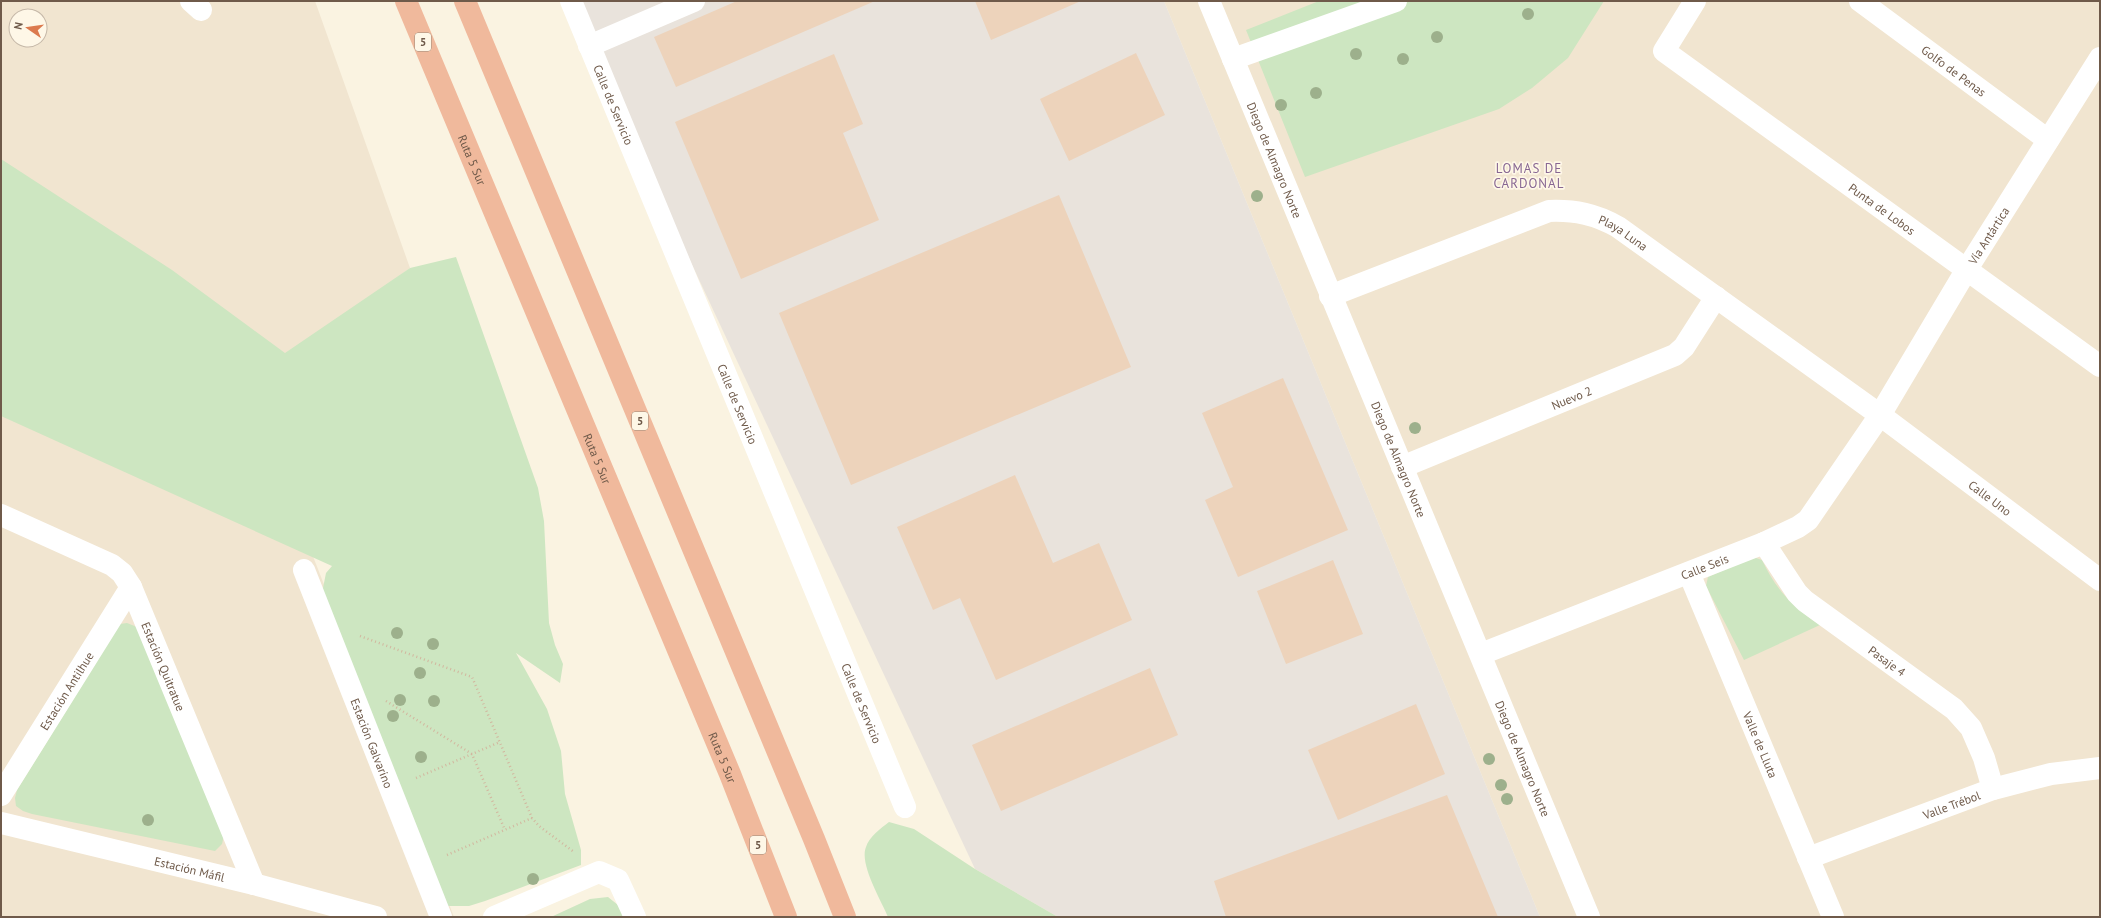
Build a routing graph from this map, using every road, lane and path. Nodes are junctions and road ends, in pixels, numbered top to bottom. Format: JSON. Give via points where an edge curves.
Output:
{"nodes":[{"id":1,"x":406,"y":1,"type":"edge"},
{"id":2,"x":465,"y":1,"type":"edge"},
{"id":3,"x":571,"y":1,"type":"edge"},
{"id":4,"x":694,"y":1,"type":"edge"},
{"id":5,"x":1209,"y":1,"type":"edge"},
{"id":6,"x":1396,"y":1,"type":"edge"},
{"id":7,"x":1695,"y":1,"type":"edge"},
{"id":8,"x":1860,"y":1,"type":"edge"},
{"id":9,"x":589,"y":46,"type":"junction"},
{"id":10,"x":2100,"y":58,"type":"edge"},
{"id":11,"x":1233,"y":59,"type":"junction"},
{"id":12,"x":2048,"y":140,"type":"junction"},
{"id":13,"x":1967,"y":269,"type":"junction"},
{"id":14,"x":1330,"y":296,"type":"junction"},
{"id":15,"x":1716,"y":297,"type":"junction"},
{"id":16,"x":2100,"y":366,"type":"edge"},
{"id":17,"x":1880,"y":415,"type":"junction"},
{"id":18,"x":1402,"y":467,"type":"junction"},
{"id":19,"x":1,"y":515,"type":"edge"},
{"id":20,"x":1764,"y":543,"type":"junction"},
{"id":21,"x":304,"y":570,"type":"dead end"},
{"id":22,"x":1689,"y":573,"type":"junction"},
{"id":23,"x":2100,"y":580,"type":"edge"},
{"id":24,"x":131,"y":587,"type":"junction"},
{"id":25,"x":325,"y":624,"type":"junction"},
{"id":26,"x":1481,"y":654,"type":"junction"},
{"id":27,"x":347,"y":677,"type":"junction"},
{"id":28,"x":500,"y":742,"type":"junction"},
{"id":29,"x":472,"y":754,"type":"junction"},
{"id":30,"x":2100,"y":768,"type":"edge"},
{"id":31,"x":730,"y":774,"type":"junction"},
{"id":32,"x":391,"y":789,"type":"junction"},
{"id":33,"x":1993,"y":789,"type":"junction"},
{"id":34,"x":1,"y":795,"type":"edge"},
{"id":35,"x":905,"y":807,"type":"dead end"},
{"id":36,"x":532,"y":818,"type":"junction"},
{"id":37,"x":1,"y":823,"type":"edge"},
{"id":38,"x":505,"y":830,"type":"junction"},
{"id":39,"x":814,"y":839,"type":"junction"},
{"id":40,"x":1808,"y":858,"type":"junction"},
{"id":41,"x":421,"y":866,"type":"junction"},
{"id":42,"x":580,"y":879,"type":"junction"},
{"id":43,"x":254,"y":884,"type":"junction"},
{"id":44,"x":376,"y":917,"type":"edge"},
{"id":45,"x":441,"y":917,"type":"edge"},
{"id":46,"x":494,"y":917,"type":"edge"},
{"id":47,"x":635,"y":917,"type":"edge"},
{"id":48,"x":776,"y":917,"type":"edge"},
{"id":49,"x":786,"y":917,"type":"edge"},
{"id":50,"x":845,"y":917,"type":"edge"},
{"id":51,"x":852,"y":917,"type":"edge"},
{"id":52,"x":1589,"y":917,"type":"edge"},
{"id":53,"x":1833,"y":917,"type":"edge"}],
"edges":[{"from":1,"to":31,"type":"highway","name":"Ruta 5 Sur","number":"5"},
{"from":2,"to":39,"type":"highway","number":"5"},
{"from":3,"to":9,"type":"street","name":"Calle de Servicio"},
{"from":4,"to":9,"type":"street"},
{"from":5,"to":11,"type":"street","name":"Diego de Almagro Norte"},
{"from":6,"to":11,"type":"street"},
{"from":7,"to":13,"type":"street","name":"Punta de Lobos","via":[[1664,51]]},
{"from":8,"to":12,"type":"street","name":"Golfo de Penas"},
{"from":9,"to":35,"type":"street","name":"Calle de Servicio"},
{"from":10,"to":12,"type":"street","name":"Vía Antártica"},
{"from":11,"to":14,"type":"street","name":"Diego de Almagro Norte"},
{"from":12,"to":13,"type":"street","name":"Vía Antártica"},
{"from":13,"to":16,"type":"street","name":"Punta de Lobos"},
{"from":13,"to":17,"type":"street","name":"Vía Antártica"},
{"from":14,"to":15,"type":"street","name":"Playa Luna","via":[[1549,211],[1566,210],[1601,217]]},
{"from":14,"to":18,"type":"street","name":"Diego de Almagro Norte"},
{"from":15,"to":17,"type":"street","name":"Playa Luna"},
{"from":15,"to":18,"type":"street","name":"Nuevo 2","via":[[1684,347],[1675,355]]},
{"from":17,"to":20,"type":"street","name":"Calle Seis","via":[[1808,520]]},
{"from":17,"to":23,"type":"street","name":"Calle Uno"},
{"from":18,"to":26,"type":"street","name":"Diego de Almagro Norte"},
{"from":19,"to":24,"type":"street","name":"Estación Quitratue","via":[[112,565]]},
{"from":20,"to":22,"type":"street","name":"Calle Seis"},
{"from":20,"to":33,"type":"street","name":"Pasaje 4","via":[[1805,601],[1954,709],[1971,728],[1984,758]]},
{"from":21,"to":25,"type":"street","name":"Estación Galvarino"},
{"from":22,"to":26,"type":"street","name":"Calle Seis"},
{"from":22,"to":40,"type":"street","name":"Valle de Lluta"},
{"from":24,"to":34,"type":"street","name":"Estación Antilhue"},
{"from":24,"to":43,"type":"street","name":"Estación Quitratue"},
{"from":25,"to":27,"type":"street","name":"Estación Galvarino"},
{"from":25,"to":28,"type":"path","via":[[469,674]]},
{"from":26,"to":52,"type":"street","name":"Diego de Almagro Norte"},
{"from":27,"to":29,"type":"path"},
{"from":27,"to":32,"type":"street","name":"Estación Galvarino"},
{"from":28,"to":29,"type":"path"},
{"from":28,"to":36,"type":"path"},
{"from":29,"to":32,"type":"path"},
{"from":29,"to":38,"type":"path"},
{"from":30,"to":33,"type":"street","name":"Valle Trébol","via":[[2050,774]]},
{"from":31,"to":48,"type":"highway"},
{"from":31,"to":49,"type":"highway","name":"Ruta 5 Sur","number":"5"},
{"from":32,"to":41,"type":"street","name":"Estación Galvarino"},
{"from":33,"to":40,"type":"street","name":"Valle Trébol"},
{"from":36,"to":38,"type":"path"},
{"from":36,"to":42,"type":"path","via":[[574,853]]},
{"from":37,"to":43,"type":"street","name":"Estación Máfil"},
{"from":38,"to":41,"type":"path"},
{"from":39,"to":50,"type":"highway","number":"5"},
{"from":39,"to":51,"type":"highway"},
{"from":40,"to":53,"type":"street","name":"Valle de Lluta"},
{"from":41,"to":45,"type":"street","name":"Estación Galvarino"},
{"from":42,"to":46,"type":"street"},
{"from":42,"to":47,"type":"street","via":[[599,872],[618,880]]},
{"from":43,"to":44,"type":"street","name":"Estación Máfil"}]}
